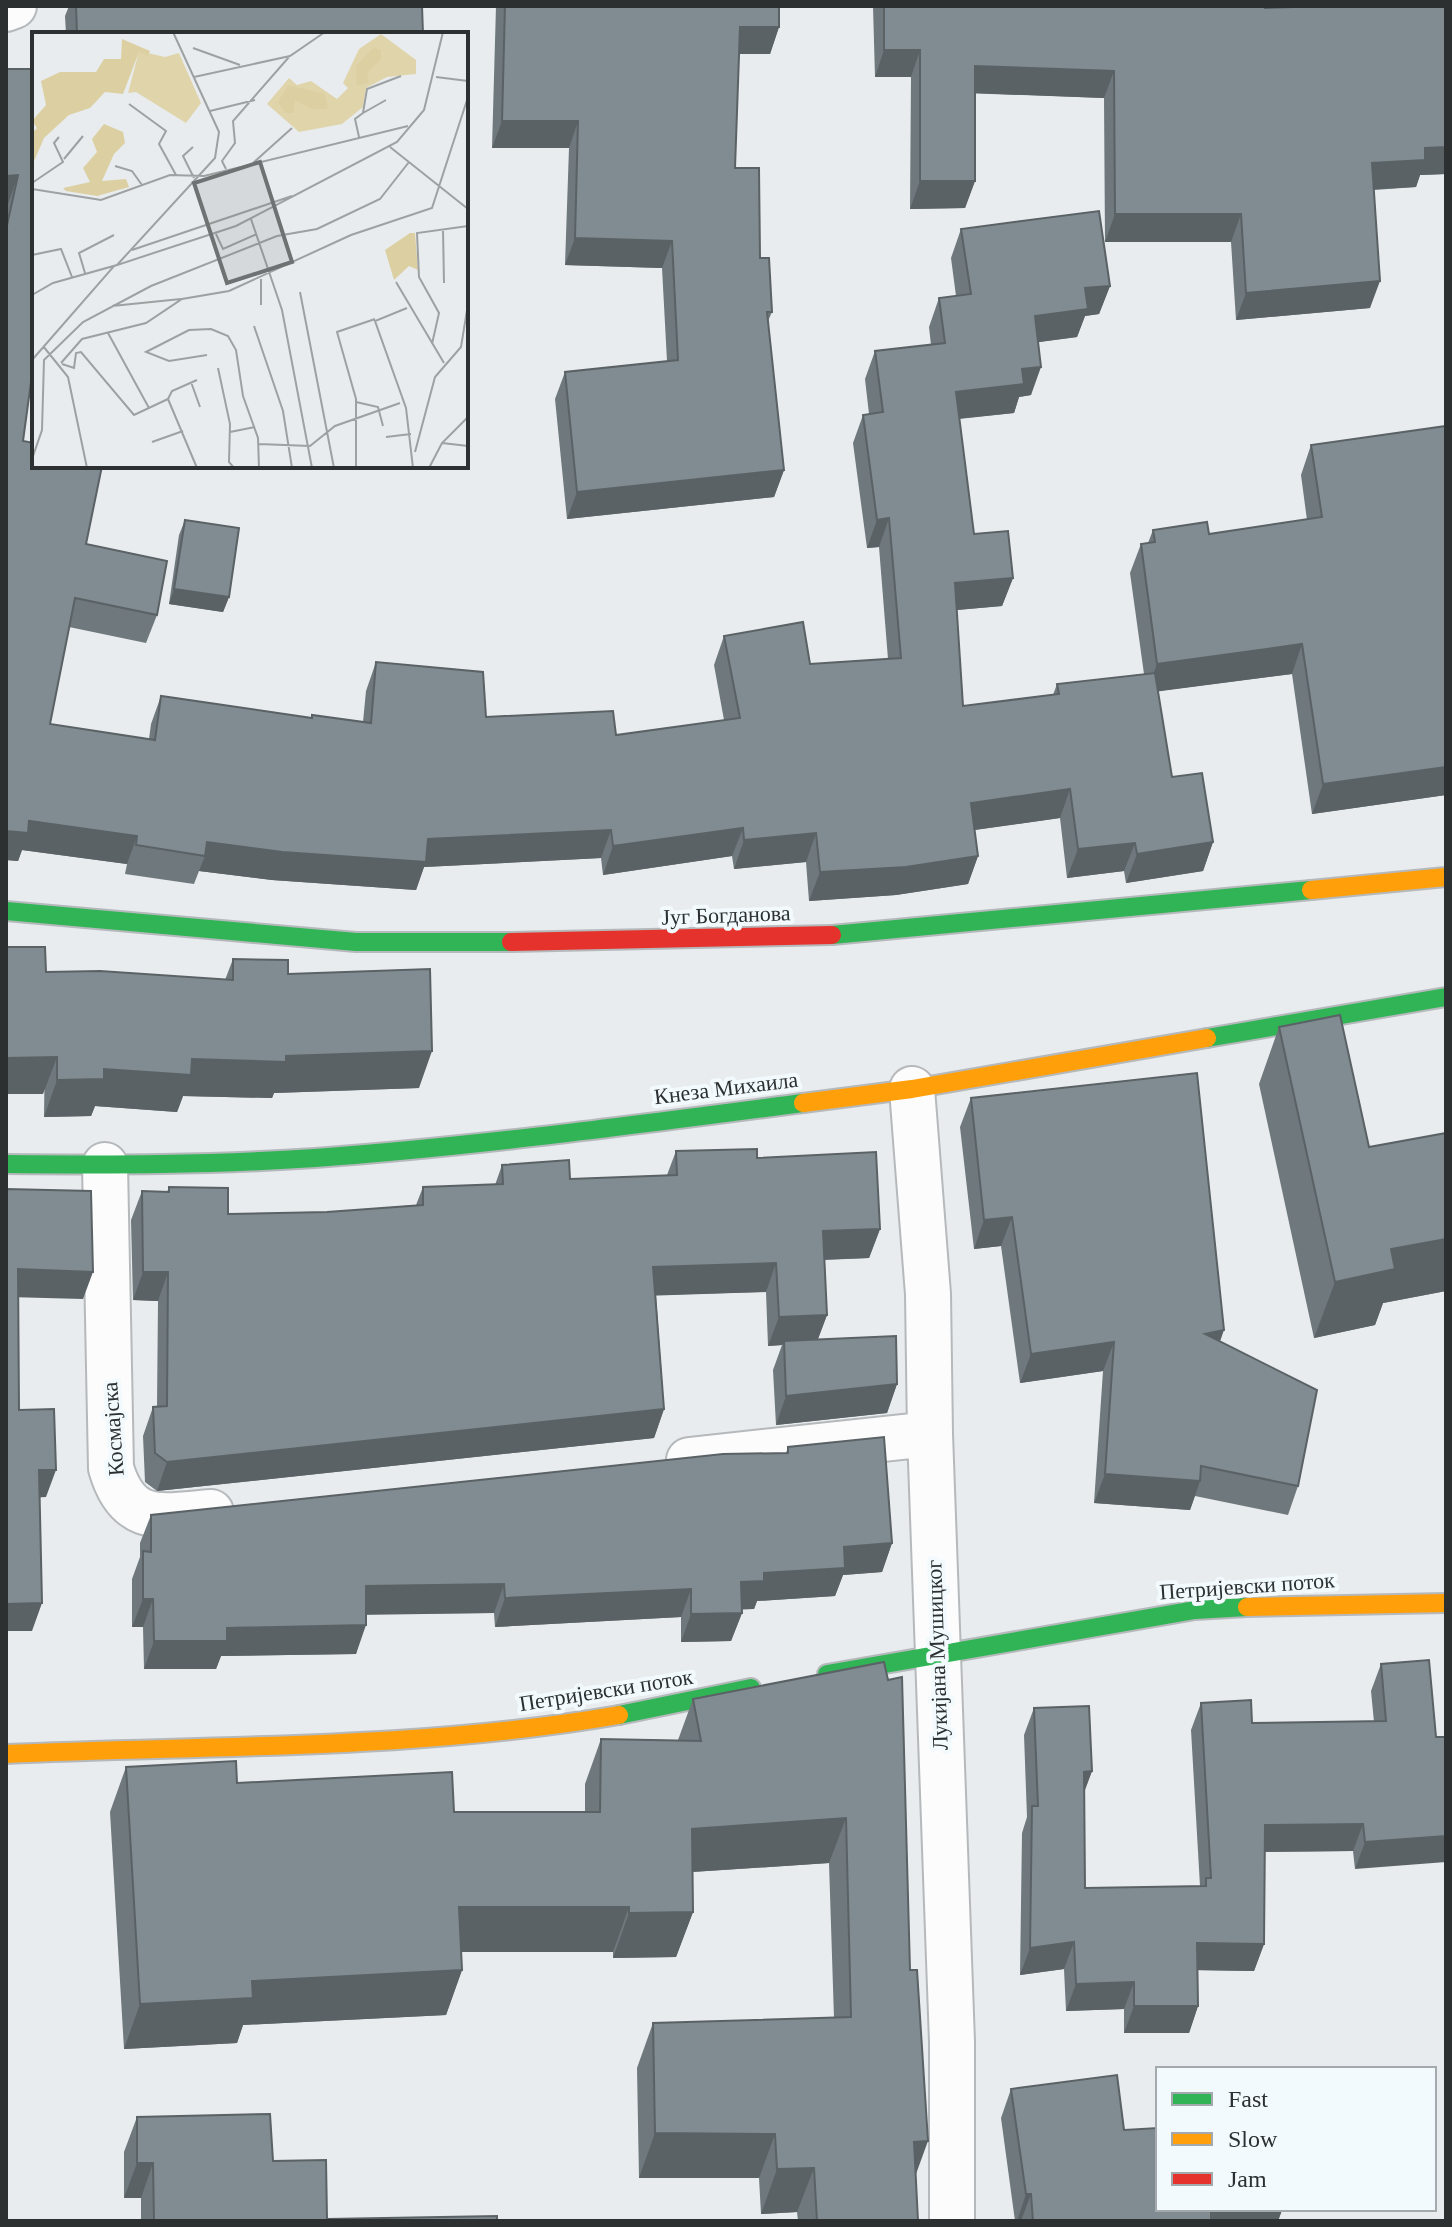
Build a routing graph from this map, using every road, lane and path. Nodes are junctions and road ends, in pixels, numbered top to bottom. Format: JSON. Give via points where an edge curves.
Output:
{"nodes":[{"id":1,"x":13,"y":6,"type":"edge"},
{"id":2,"x":6,"y":9,"type":"edge"},
{"id":3,"x":1446,"y":877,"type":"edge"},
{"id":4,"x":6,"y":911,"type":"edge"},
{"id":5,"x":1446,"y":997,"type":"edge"},
{"id":6,"x":912,"y":1089,"type":"junction"},
{"id":7,"x":6,"y":1164,"type":"edge"},
{"id":8,"x":105,"y":1165,"type":"junction"},
{"id":9,"x":930,"y":1434,"type":"junction"},
{"id":10,"x":656,"y":1464,"type":"edge"},
{"id":11,"x":251,"y":1508,"type":"edge"},
{"id":12,"x":1446,"y":1603,"type":"edge"},
{"id":13,"x":937,"y":1653,"type":"junction"},
{"id":14,"x":812,"y":1676,"type":"edge"},
{"id":15,"x":770,"y":1684,"type":"edge"},
{"id":16,"x":6,"y":1754,"type":"edge"},
{"id":17,"x":952,"y":2221,"type":"edge"}],
"edges":[{"from":1,"to":2,"type":"street"},
{"from":3,"to":4,"type":"street","name":"Југ Богданова","via":[[873,934],[643,942],[356,942]]},
{"from":5,"to":6,"type":"street","name":"Кнеза Михаила"},
{"from":6,"to":8,"type":"street","name":"Кнеза Михаила","via":[[549,1136],[329,1157]]},
{"from":6,"to":9,"type":"street","name":"Лукијана Мушицког","via":[[928,1294]]},
{"from":7,"to":8,"type":"street","name":"Кнеза Михаила"},
{"from":8,"to":11,"type":"street","name":"Космајска","via":[[111,1468],[117,1489],[127,1503],[151,1517]]},
{"from":9,"to":10,"type":"street"},
{"from":9,"to":13,"type":"street","name":"Лукијана Мушицког"},
{"from":12,"to":13,"type":"street","name":"Петријевски поток","via":[[1195,1610]]},
{"from":13,"to":14,"type":"street","name":"Петријевски поток"},
{"from":13,"to":17,"type":"street","name":"Лукијана Мушицког","via":[[952,2042]]},
{"from":15,"to":16,"type":"street","name":"Петријевски поток","via":[[521,1728],[373,1741]]}]}
